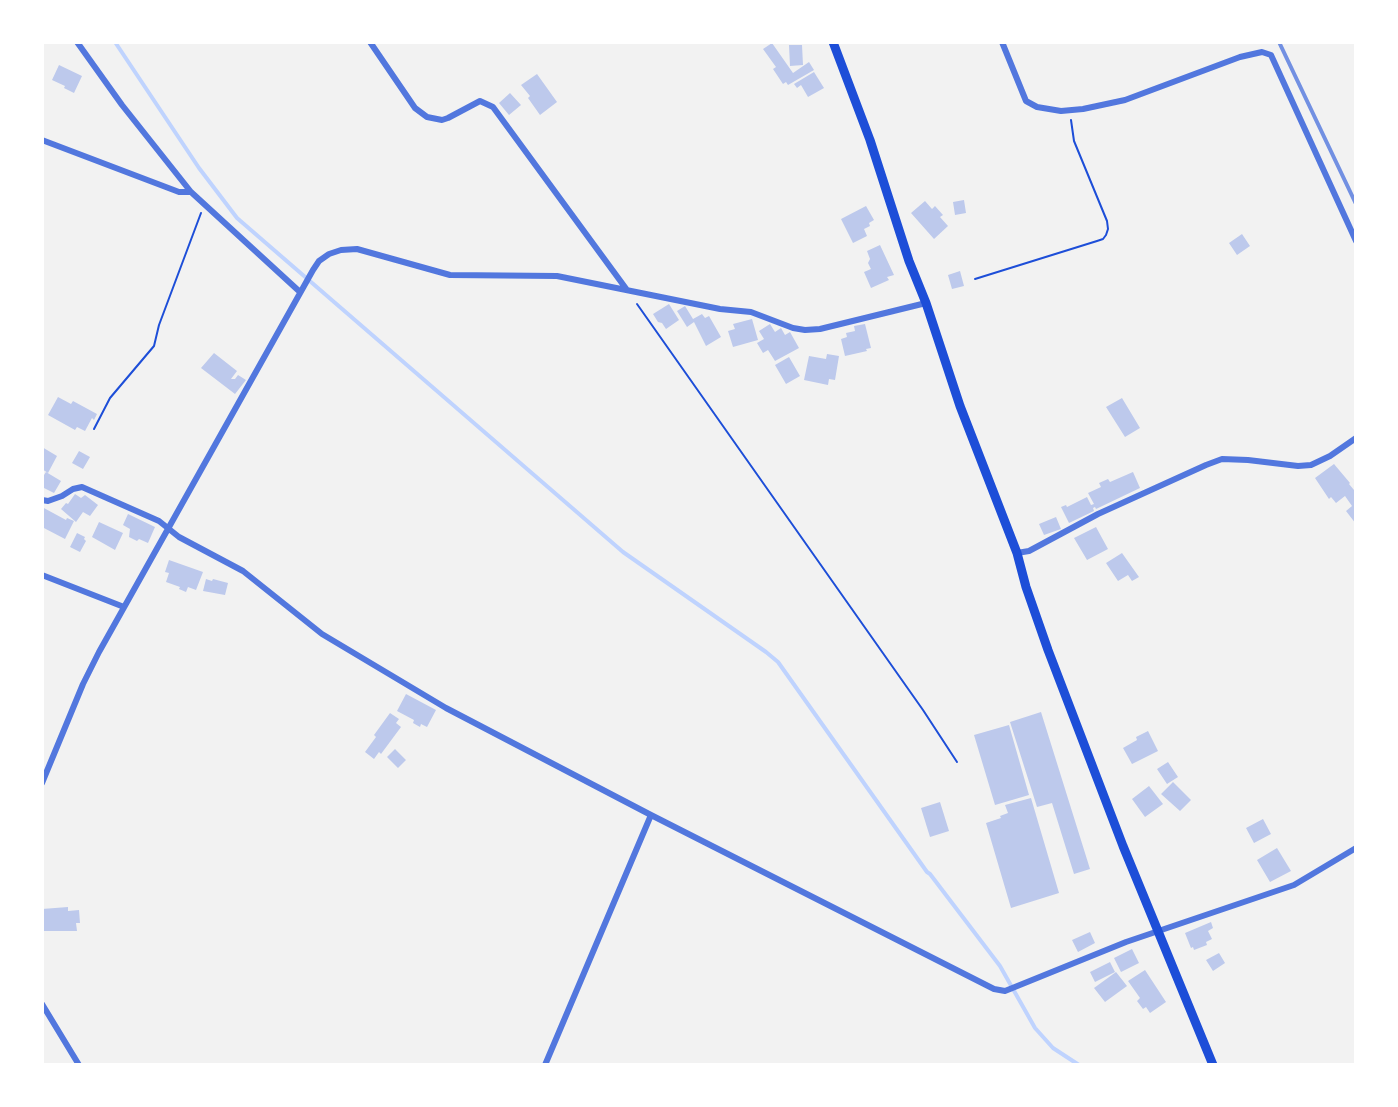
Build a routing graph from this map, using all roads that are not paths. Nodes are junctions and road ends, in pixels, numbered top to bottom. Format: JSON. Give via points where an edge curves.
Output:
{"nodes":[{"id":1,"x":89,"y":42,"type":"edge"},
{"id":2,"x":370,"y":42,"type":"edge"},
{"id":3,"x":833,"y":42,"type":"edge"},
{"id":4,"x":1002,"y":42,"type":"edge"},
{"id":5,"x":79,"y":44,"type":"edge"},
{"id":6,"x":42,"y":140,"type":"edge"},
{"id":7,"x":191,"y":192,"type":"junction"},
{"id":8,"x":1356,"y":241,"type":"edge"},
{"id":9,"x":627,"y":290,"type":"junction"},
{"id":10,"x":300,"y":292,"type":"junction"},
{"id":11,"x":926,"y":303,"type":"junction"},
{"id":12,"x":1356,"y":438,"type":"edge"},
{"id":13,"x":42,"y":500,"type":"edge"},
{"id":14,"x":169,"y":529,"type":"junction"},
{"id":15,"x":1017,"y":553,"type":"junction"},
{"id":16,"x":42,"y":575,"type":"edge"},
{"id":17,"x":124,"y":607,"type":"junction"},
{"id":18,"x":42,"y":783,"type":"edge"},
{"id":19,"x":651,"y":815,"type":"junction"},
{"id":20,"x":1356,"y":848,"type":"edge"},
{"id":21,"x":1157,"y":932,"type":"junction"},
{"id":22,"x":42,"y":1004,"type":"edge"},
{"id":23,"x":79,"y":1065,"type":"edge"},
{"id":24,"x":545,"y":1065,"type":"edge"},
{"id":25,"x":1213,"y":1065,"type":"edge"}],
"edges":[{"from":1,"to":5,"type":"street"},
{"from":2,"to":9,"type":"street","via":[[415,108],[427,117],[448,118],[480,101],[493,107]]},
{"from":3,"to":11,"type":"highway"},
{"from":4,"to":8,"type":"street","via":[[1026,101],[1070,111],[1125,100],[1240,57],[1271,55]]},
{"from":5,"to":7,"type":"street"},
{"from":6,"to":7,"type":"street"},
{"from":7,"to":10,"type":"street"},
{"from":9,"to":10,"type":"street","via":[[557,276],[450,275],[348,249],[323,257]]},
{"from":9,"to":11,"type":"street","via":[[741,310],[805,330]]},
{"from":10,"to":14,"type":"street"},
{"from":11,"to":15,"type":"highway"},
{"from":12,"to":15,"type":"street","via":[[1311,465],[1222,459]]},
{"from":13,"to":14,"type":"street","via":[[82,487]]},
{"from":14,"to":17,"type":"street"},
{"from":14,"to":19,"type":"street","via":[[257,580],[322,634],[446,708]]},
{"from":15,"to":21,"type":"highway","via":[[1048,650]]},
{"from":16,"to":17,"type":"street"},
{"from":17,"to":18,"type":"street","via":[[83,684]]},
{"from":19,"to":21,"type":"street","via":[[994,989],[1005,991]]},
{"from":19,"to":24,"type":"street"},
{"from":20,"to":21,"type":"street","via":[[1294,885]]},
{"from":21,"to":25,"type":"highway"},
{"from":22,"to":23,"type":"street"}]}
